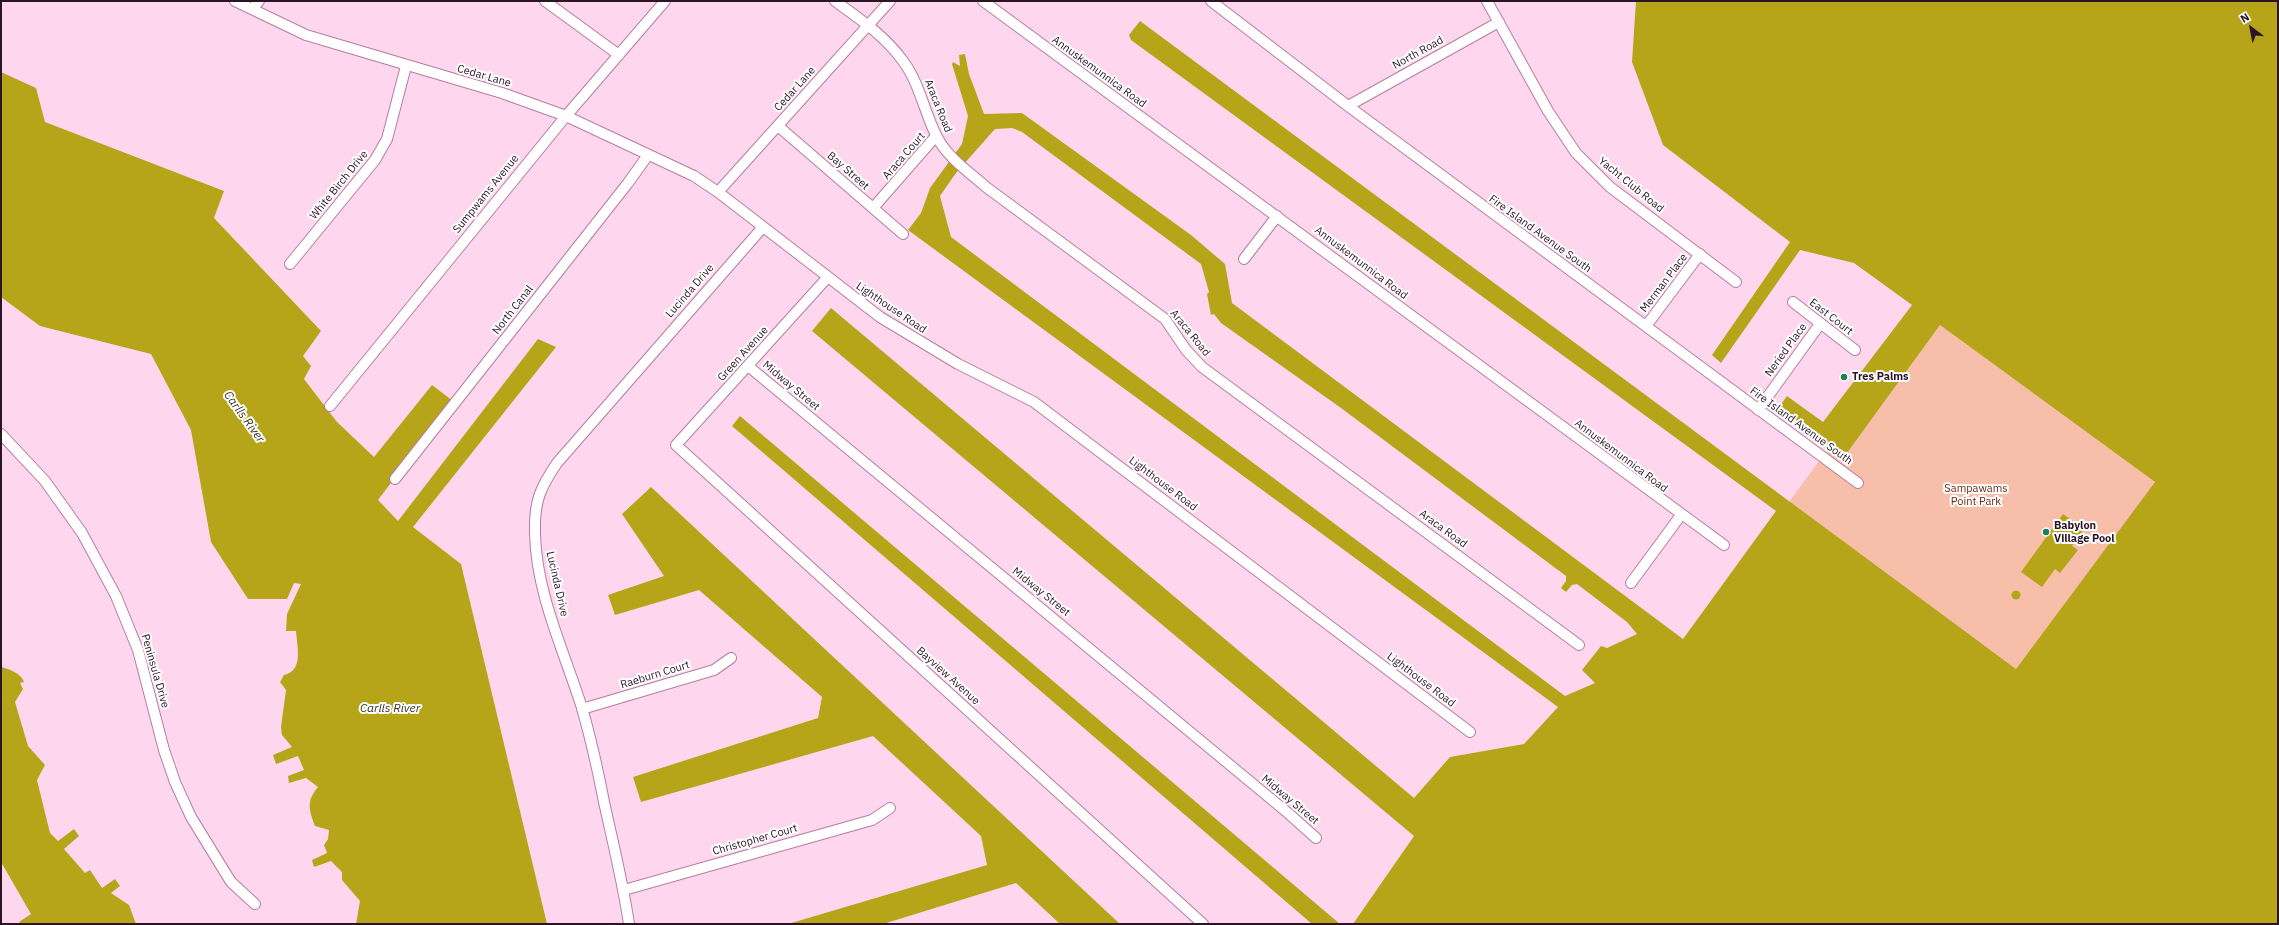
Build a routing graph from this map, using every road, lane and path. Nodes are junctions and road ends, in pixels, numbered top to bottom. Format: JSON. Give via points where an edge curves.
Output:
{"nodes":[{"id":1,"x":235,"y":1,"type":"edge"},
{"id":2,"x":545,"y":1,"type":"edge"},
{"id":3,"x":665,"y":1,"type":"edge"},
{"id":4,"x":835,"y":1,"type":"edge"},
{"id":5,"x":890,"y":1,"type":"edge"},
{"id":6,"x":983,"y":1,"type":"edge"},
{"id":7,"x":1211,"y":1,"type":"edge"},
{"id":8,"x":1487,"y":1,"type":"edge"},
{"id":9,"x":255,"y":5,"type":"edge"},
{"id":10,"x":1499,"y":22,"type":"junction"},
{"id":11,"x":867,"y":26,"type":"junction"},
{"id":12,"x":618,"y":55,"type":"junction"},
{"id":13,"x":406,"y":66,"type":"junction"},
{"id":14,"x":1348,"y":106,"type":"junction"},
{"id":15,"x":566,"y":116,"type":"junction"},
{"id":16,"x":778,"y":126,"type":"junction"},
{"id":17,"x":936,"y":136,"type":"junction"},
{"id":18,"x":648,"y":155,"type":"junction"},
{"id":19,"x":718,"y":192,"type":"junction"},
{"id":20,"x":873,"y":208,"type":"junction"},
{"id":21,"x":1277,"y":216,"type":"junction"},
{"id":22,"x":763,"y":226,"type":"junction"},
{"id":23,"x":903,"y":234,"type":"dead end"},
{"id":24,"x":1700,"y":254,"type":"junction"},
{"id":25,"x":1244,"y":259,"type":"dead end"},
{"id":26,"x":290,"y":264,"type":"dead end"},
{"id":27,"x":827,"y":278,"type":"junction"},
{"id":28,"x":1736,"y":282,"type":"dead end"},
{"id":29,"x":1793,"y":302,"type":"dead end"},
{"id":30,"x":1820,"y":324,"type":"junction"},
{"id":31,"x":1646,"y":326,"type":"junction"},
{"id":32,"x":1855,"y":350,"type":"dead end"},
{"id":33,"x":748,"y":366,"type":"junction"},
{"id":34,"x":330,"y":406,"type":"dead end"},
{"id":35,"x":1758,"y":410,"type":"junction"},
{"id":36,"x":1,"y":434,"type":"edge"},
{"id":37,"x":676,"y":445,"type":"joint"},
{"id":38,"x":395,"y":479,"type":"dead end"},
{"id":39,"x":1858,"y":483,"type":"dead end"},
{"id":40,"x":1681,"y":515,"type":"junction"},
{"id":41,"x":1724,"y":545,"type":"dead end"},
{"id":42,"x":1631,"y":583,"type":"dead end"},
{"id":43,"x":1579,"y":645,"type":"dead end"},
{"id":44,"x":731,"y":658,"type":"dead end"},
{"id":45,"x":582,"y":709,"type":"junction"},
{"id":46,"x":1470,"y":732,"type":"dead end"},
{"id":47,"x":890,"y":808,"type":"dead end"},
{"id":48,"x":1316,"y":838,"type":"dead end"},
{"id":49,"x":624,"y":890,"type":"junction"},
{"id":50,"x":255,"y":904,"type":"dead end"},
{"id":51,"x":629,"y":924,"type":"edge"},
{"id":52,"x":1203,"y":924,"type":"edge"}],
"edges":[{"from":1,"to":9,"type":"street","name":"Cedar Lane"},
{"from":2,"to":12,"type":"street"},
{"from":3,"to":12,"type":"street","name":"Sumpwams Avenue"},
{"from":4,"to":11,"type":"street","name":"Araca Road"},
{"from":5,"to":11,"type":"street","name":"Cedar Lane"},
{"from":6,"to":21,"type":"street","name":"Annuskemunnica Road"},
{"from":7,"to":14,"type":"street","name":"Fire Island Avenue South"},
{"from":8,"to":10,"type":"street","name":"Yacht Club Road"},
{"from":9,"to":13,"type":"street","name":"Cedar Lane","via":[[306,35]]},
{"from":10,"to":14,"type":"street","name":"North Road"},
{"from":10,"to":24,"type":"street","name":"Yacht Club Road","via":[[1548,111],[1576,153],[1610,187]]},
{"from":11,"to":16,"type":"street","name":"Cedar Lane"},
{"from":11,"to":17,"type":"street","name":"Araca Road","via":[[878,31],[904,61],[918,86]]},
{"from":12,"to":15,"type":"street","name":"Sumpwams Avenue"},
{"from":13,"to":15,"type":"street","name":"Cedar Lane","via":[[502,93]]},
{"from":13,"to":26,"type":"street","name":"White Birch Drive","via":[[387,139],[376,160]]},
{"from":14,"to":31,"type":"street","name":"Fire Island Avenue South"},
{"from":15,"to":18,"type":"street","name":"Cedar Lane"},
{"from":15,"to":34,"type":"street","name":"Sumpwams Avenue"},
{"from":16,"to":19,"type":"street","name":"Cedar Lane"},
{"from":16,"to":20,"type":"street","name":"Bay Street"},
{"from":17,"to":20,"type":"street","name":"Araca Court"},
{"from":17,"to":43,"type":"street","name":"Araca Road","via":[[963,168],[986,187],[1165,319],[1186,350],[1202,367]]},
{"from":18,"to":19,"type":"street","name":"Cedar Lane","via":[[694,176]]},
{"from":18,"to":38,"type":"street","name":"North Canal"},
{"from":19,"to":22,"type":"street","name":"Cedar Lane"},
{"from":20,"to":23,"type":"street","name":"Bay Street"},
{"from":21,"to":25,"type":"street"},
{"from":21,"to":40,"type":"street","name":"Annuskemunnica Road"},
{"from":22,"to":27,"type":"street","name":"Cedar Lane"},
{"from":22,"to":45,"type":"street","name":"Lucinda Drive","via":[[557,463],[541,486],[535,520],[538,565],[547,603]]},
{"from":24,"to":28,"type":"street","name":"Yacht Club Road"},
{"from":24,"to":31,"type":"street","name":"Merman Place"},
{"from":27,"to":33,"type":"street","name":"Green Avenue"},
{"from":27,"to":46,"type":"street","name":"Lighthouse Road","via":[[880,317],[922,343],[1034,402]]},
{"from":29,"to":30,"type":"street","name":"East Court"},
{"from":30,"to":32,"type":"street","name":"East Court"},
{"from":30,"to":35,"type":"street","name":"Neried Place"},
{"from":31,"to":35,"type":"street","name":"Fire Island Avenue South"},
{"from":33,"to":37,"type":"street","name":"Green Avenue"},
{"from":33,"to":48,"type":"street","name":"Midway Street"},
{"from":35,"to":39,"type":"street","name":"Fire Island Avenue South"},
{"from":36,"to":50,"type":"street","name":"Peninsula Drive","via":[[45,481],[82,533],[116,596],[138,650],[164,750],[191,817],[231,882]]},
{"from":37,"to":52,"type":"street","name":"Bayview Avenue"},
{"from":40,"to":41,"type":"street","name":"Annuskemunnica Road"},
{"from":40,"to":42,"type":"street"},
{"from":44,"to":45,"type":"street","name":"Raeburn Court","via":[[714,670]]},
{"from":45,"to":49,"type":"street","name":"Lucinda Drive"},
{"from":47,"to":49,"type":"street","name":"Christopher Court","via":[[872,820]]},
{"from":49,"to":51,"type":"street","name":"Lucinda Drive"}]}
